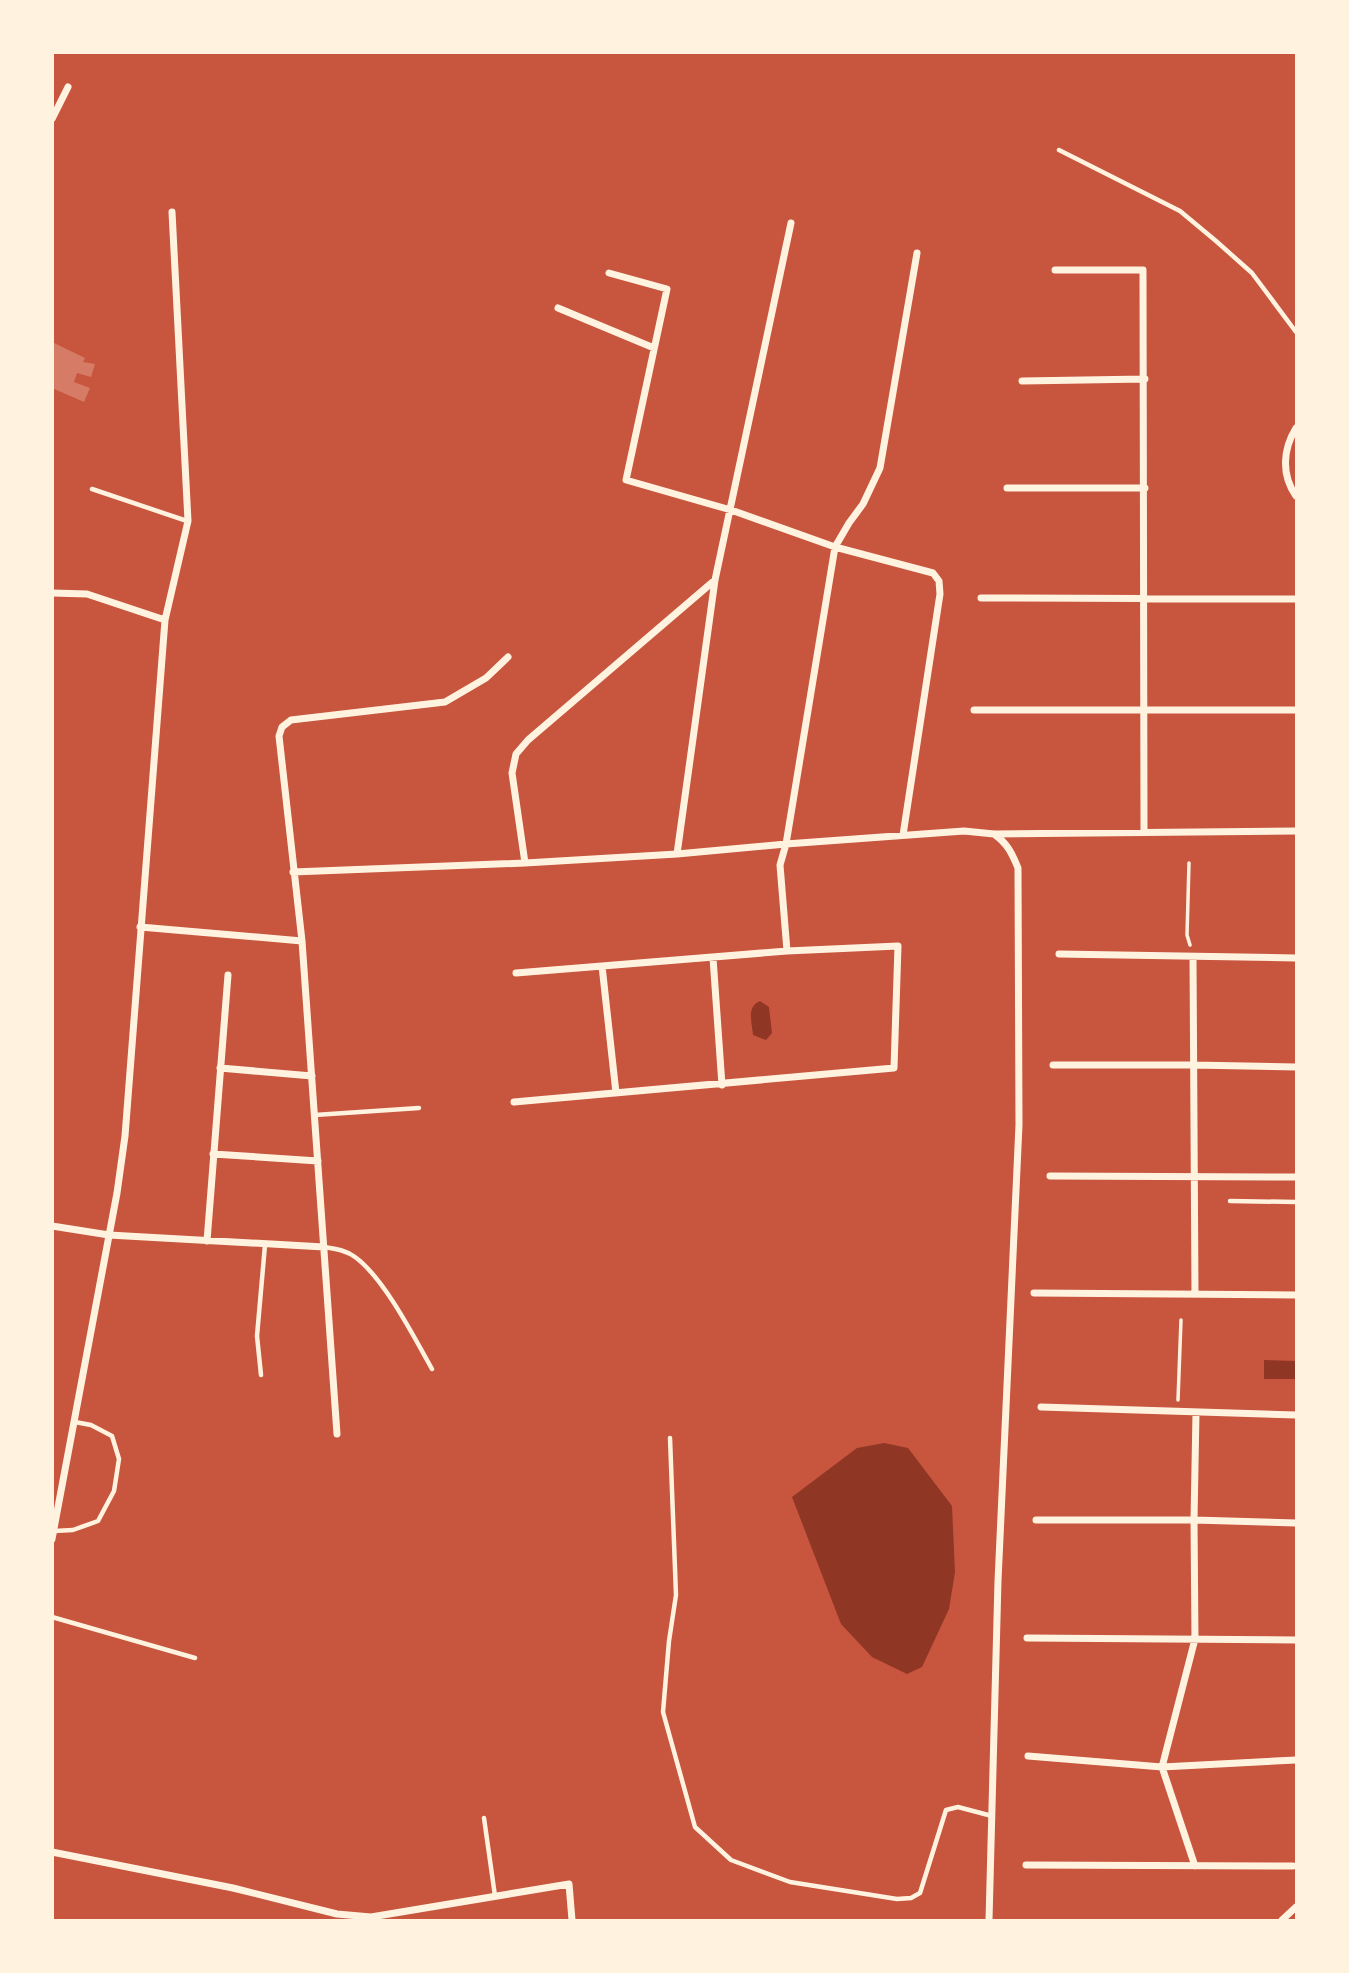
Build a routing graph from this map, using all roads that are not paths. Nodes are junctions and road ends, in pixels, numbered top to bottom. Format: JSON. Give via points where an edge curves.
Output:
{"nodes":[{"id":1,"x":68,"y":87,"type":"dead end"},
{"id":2,"x":52,"y":120,"type":"edge"},
{"id":3,"x":1059,"y":150,"type":"dead end"},
{"id":4,"x":172,"y":212,"type":"dead end"},
{"id":5,"x":792,"y":223,"type":"dead end"},
{"id":6,"x":917,"y":253,"type":"dead end"},
{"id":7,"x":1055,"y":270,"type":"dead end"},
{"id":8,"x":609,"y":273,"type":"dead end"},
{"id":9,"x":558,"y":307,"type":"dead end"},
{"id":10,"x":1297,"y":332,"type":"edge"},
{"id":11,"x":654,"y":348,"type":"junction"},
{"id":12,"x":1145,"y":379,"type":"junction"},
{"id":13,"x":1022,"y":381,"type":"dead end"},
{"id":14,"x":1297,"y":428,"type":"edge"},
{"id":15,"x":1007,"y":488,"type":"dead end"},
{"id":16,"x":1145,"y":488,"type":"junction"},
{"id":17,"x":92,"y":489,"type":"dead end"},
{"id":18,"x":1297,"y":496,"type":"edge"},
{"id":19,"x":731,"y":510,"type":"junction"},
{"id":20,"x":188,"y":521,"type":"junction"},
{"id":21,"x":835,"y":547,"type":"junction"},
{"id":22,"x":715,"y":580,"type":"junction"},
{"id":23,"x":52,"y":593,"type":"edge"},
{"id":24,"x":981,"y":598,"type":"dead end"},
{"id":25,"x":1144,"y":598,"type":"junction"},
{"id":26,"x":1297,"y":599,"type":"edge"},
{"id":27,"x":165,"y":620,"type":"junction"},
{"id":28,"x":508,"y":657,"type":"dead end"},
{"id":29,"x":974,"y":710,"type":"dead end"},
{"id":30,"x":1144,"y":710,"type":"junction"},
{"id":31,"x":1297,"y":710,"type":"edge"},
{"id":32,"x":1144,"y":831,"type":"junction"},
{"id":33,"x":1297,"y":831,"type":"edge"},
{"id":34,"x":994,"y":834,"type":"junction"},
{"id":35,"x":902,"y":835,"type":"junction"},
{"id":36,"x":786,"y":844,"type":"junction"},
{"id":37,"x":677,"y":854,"type":"junction"},
{"id":38,"x":525,"y":863,"type":"junction"},
{"id":39,"x":293,"y":872,"type":"junction"},
{"id":40,"x":140,"y":928,"type":"junction"},
{"id":41,"x":302,"y":941,"type":"junction"},
{"id":42,"x":787,"y":951,"type":"junction"},
{"id":43,"x":1059,"y":954,"type":"dead end"},
{"id":44,"x":1194,"y":957,"type":"junction"},
{"id":45,"x":713,"y":958,"type":"junction"},
{"id":46,"x":1297,"y":958,"type":"edge"},
{"id":47,"x":602,"y":966,"type":"junction"},
{"id":48,"x":516,"y":973,"type":"dead end"},
{"id":49,"x":228,"y":975,"type":"dead end"},
{"id":50,"x":1053,"y":1065,"type":"dead end"},
{"id":51,"x":1193,"y":1065,"type":"junction"},
{"id":52,"x":1297,"y":1067,"type":"edge"},
{"id":53,"x":220,"y":1068,"type":"junction"},
{"id":54,"x":312,"y":1076,"type":"junction"},
{"id":55,"x":722,"y":1084,"type":"junction"},
{"id":56,"x":616,"y":1093,"type":"junction"},
{"id":57,"x":514,"y":1102,"type":"dead end"},
{"id":58,"x":419,"y":1108,"type":"dead end"},
{"id":59,"x":315,"y":1115,"type":"junction"},
{"id":60,"x":213,"y":1154,"type":"junction"},
{"id":61,"x":318,"y":1161,"type":"junction"},
{"id":62,"x":1049,"y":1176,"type":"dead end"},
{"id":63,"x":1194,"y":1177,"type":"junction"},
{"id":64,"x":1297,"y":1177,"type":"edge"},
{"id":65,"x":1230,"y":1201,"type":"dead end"},
{"id":66,"x":1297,"y":1202,"type":"edge"},
{"id":67,"x":52,"y":1226,"type":"edge"},
{"id":68,"x":109,"y":1235,"type":"junction"},
{"id":69,"x":207,"y":1241,"type":"junction"},
{"id":70,"x":265,"y":1244,"type":"junction"},
{"id":71,"x":324,"y":1247,"type":"junction"},
{"id":72,"x":1034,"y":1293,"type":"dead end"},
{"id":73,"x":1195,"y":1294,"type":"junction"},
{"id":74,"x":1297,"y":1295,"type":"edge"},
{"id":75,"x":432,"y":1369,"type":"dead end"},
{"id":76,"x":261,"y":1375,"type":"dead end"},
{"id":77,"x":1041,"y":1408,"type":"dead end"},
{"id":78,"x":1196,"y":1413,"type":"junction"},
{"id":79,"x":1297,"y":1415,"type":"edge"},
{"id":80,"x":75,"y":1422,"type":"junction"},
{"id":81,"x":337,"y":1434,"type":"dead end"},
{"id":82,"x":670,"y":1438,"type":"dead end"},
{"id":83,"x":1036,"y":1520,"type":"dead end"},
{"id":84,"x":1194,"y":1520,"type":"junction"},
{"id":85,"x":1297,"y":1522,"type":"edge"},
{"id":86,"x":53,"y":1535,"type":"edge"},
{"id":87,"x":52,"y":1617,"type":"edge"},
{"id":88,"x":1027,"y":1638,"type":"dead end"},
{"id":89,"x":1195,"y":1639,"type":"junction"},
{"id":90,"x":1297,"y":1640,"type":"edge"},
{"id":91,"x":195,"y":1658,"type":"dead end"},
{"id":92,"x":1028,"y":1756,"type":"dead end"},
{"id":93,"x":1297,"y":1760,"type":"edge"},
{"id":94,"x":1162,"y":1767,"type":"junction"},
{"id":95,"x":992,"y":1816,"type":"junction"},
{"id":96,"x":484,"y":1818,"type":"dead end"},
{"id":97,"x":52,"y":1852,"type":"edge"},
{"id":98,"x":1026,"y":1865,"type":"dead end"},
{"id":99,"x":1195,"y":1866,"type":"junction"},
{"id":100,"x":1293,"y":1866,"type":"dead end"},
{"id":101,"x":495,"y":1896,"type":"junction"},
{"id":102,"x":1297,"y":1907,"type":"edge"},
{"id":103,"x":572,"y":1920,"type":"edge"},
{"id":104,"x":989,"y":1920,"type":"edge"},
{"id":105,"x":1282,"y":1920,"type":"edge"}],
"edges":[{"from":1,"to":2,"type":"street"},
{"from":3,"to":10,"type":"lane","via":[[1180,211],[1252,273]]},
{"from":4,"to":20,"type":"street"},
{"from":5,"to":19,"type":"street"},
{"from":6,"to":21,"type":"street","via":[[880,468],[863,505]]},
{"from":7,"to":12,"type":"street","via":[[1143,270]]},
{"from":8,"to":11,"type":"street","via":[[667,289]]},
{"from":9,"to":11,"type":"street"},
{"from":11,"to":19,"type":"street","via":[[626,480]]},
{"from":12,"to":13,"type":"street"},
{"from":12,"to":16,"type":"street"},
{"from":14,"to":18,"type":"street","via":[[1285,464]]},
{"from":15,"to":16,"type":"street"},
{"from":16,"to":25,"type":"street"},
{"from":17,"to":20,"type":"lane"},
{"from":19,"to":21,"type":"street"},
{"from":19,"to":22,"type":"street"},
{"from":20,"to":27,"type":"street"},
{"from":21,"to":35,"type":"street","via":[[933,573],[939,581]]},
{"from":21,"to":36,"type":"street"},
{"from":22,"to":37,"type":"street"},
{"from":22,"to":38,"type":"street","via":[[516,754],[512,773]]},
{"from":23,"to":27,"type":"street","via":[[87,594]]},
{"from":24,"to":25,"type":"street"},
{"from":25,"to":26,"type":"street"},
{"from":25,"to":30,"type":"street"},
{"from":27,"to":40,"type":"street"},
{"from":28,"to":39,"type":"street","via":[[486,678],[445,702],[291,720],[282,727],[279,736]]},
{"from":29,"to":30,"type":"street"},
{"from":30,"to":31,"type":"street"},
{"from":30,"to":32,"type":"street"},
{"from":32,"to":33,"type":"street"},
{"from":32,"to":34,"type":"street"},
{"from":34,"to":35,"type":"street"},
{"from":34,"to":95,"type":"street","via":[[1005,843],[1018,868],[1019,1125]]},
{"from":35,"to":36,"type":"street"},
{"from":36,"to":37,"type":"street"},
{"from":36,"to":42,"type":"street","via":[[780,865]]},
{"from":37,"to":38,"type":"street"},
{"from":38,"to":39,"type":"street"},
{"from":39,"to":41,"type":"street"},
{"from":40,"to":41,"type":"street"},
{"from":40,"to":68,"type":"street","via":[[125,1136]]},
{"from":41,"to":54,"type":"street"},
{"from":42,"to":45,"type":"street"},
{"from":42,"to":55,"type":"street","via":[[898,946],[894,1068]]},
{"from":43,"to":44,"type":"street"},
{"from":44,"to":46,"type":"street"},
{"from":44,"to":51,"type":"street"},
{"from":45,"to":47,"type":"street"},
{"from":45,"to":55,"type":"street"},
{"from":47,"to":48,"type":"street"},
{"from":47,"to":56,"type":"street"},
{"from":49,"to":53,"type":"street"},
{"from":50,"to":51,"type":"street"},
{"from":51,"to":52,"type":"street"},
{"from":51,"to":63,"type":"street"},
{"from":53,"to":54,"type":"street"},
{"from":53,"to":60,"type":"street"},
{"from":54,"to":59,"type":"street"},
{"from":55,"to":56,"type":"street"},
{"from":56,"to":57,"type":"street"},
{"from":58,"to":59,"type":"lane"},
{"from":59,"to":61,"type":"street"},
{"from":60,"to":61,"type":"street"},
{"from":60,"to":69,"type":"street"},
{"from":61,"to":71,"type":"street"},
{"from":62,"to":63,"type":"street"},
{"from":63,"to":64,"type":"street"},
{"from":63,"to":73,"type":"street"},
{"from":65,"to":66,"type":"lane"},
{"from":67,"to":68,"type":"street"},
{"from":68,"to":69,"type":"street"},
{"from":68,"to":80,"type":"street"},
{"from":69,"to":70,"type":"street"},
{"from":70,"to":71,"type":"street"},
{"from":70,"to":76,"type":"lane","via":[[257,1336]]},
{"from":71,"to":75,"type":"lane","via":[[355,1256],[372,1273]]},
{"from":71,"to":81,"type":"street"},
{"from":72,"to":73,"type":"street"},
{"from":73,"to":74,"type":"street"},
{"from":77,"to":78,"type":"street"},
{"from":78,"to":79,"type":"street"},
{"from":78,"to":84,"type":"street"},
{"from":80,"to":86,"type":"street"},
{"from":80,"to":86,"type":"lane","via":[[112,1436],[120,1459],[114,1490],[98,1521]]},
{"from":82,"to":95,"type":"lane","via":[[676,1595],[663,1713],[695,1827],[731,1860],[790,1882],[897,1899],[920,1893],[946,1810],[958,1807]]},
{"from":83,"to":84,"type":"street"},
{"from":84,"to":85,"type":"street"},
{"from":84,"to":89,"type":"street"},
{"from":87,"to":91,"type":"lane"},
{"from":88,"to":89,"type":"street"},
{"from":89,"to":90,"type":"street"},
{"from":89,"to":94,"type":"street"},
{"from":92,"to":94,"type":"street"},
{"from":93,"to":94,"type":"street"},
{"from":94,"to":99,"type":"street"},
{"from":95,"to":104,"type":"street"},
{"from":96,"to":101,"type":"lane"},
{"from":97,"to":101,"type":"street","via":[[337,1914],[371,1917]]},
{"from":98,"to":99,"type":"street"},
{"from":99,"to":100,"type":"street"},
{"from":101,"to":103,"type":"street","via":[[569,1884]]},
{"from":102,"to":105,"type":"street"}]}
